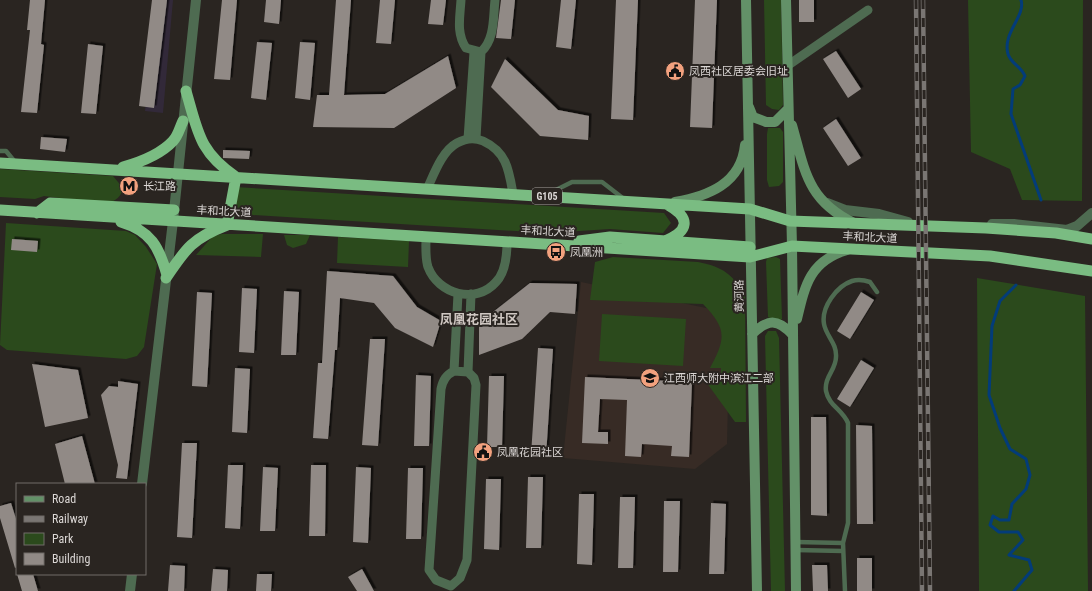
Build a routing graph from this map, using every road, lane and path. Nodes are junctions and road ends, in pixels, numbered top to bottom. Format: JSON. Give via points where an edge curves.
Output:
{"nodes":[{"id":1,"x":196,"y":0,"type":"edge"},
{"id":2,"x":461,"y":0,"type":"edge"},
{"id":3,"x":495,"y":0,"type":"edge"},
{"id":4,"x":746,"y":0,"type":"edge"},
{"id":5,"x":786,"y":0,"type":"edge"},
{"id":6,"x":868,"y":10,"type":"dead end"},
{"id":7,"x":478,"y":52,"type":"junction"},
{"id":8,"x":787,"y":66,"type":"junction"},
{"id":9,"x":186,"y":91,"type":"junction"},
{"id":10,"x":748,"y":106,"type":"junction"},
{"id":11,"x":788,"y":110,"type":"junction"},
{"id":12,"x":183,"y":121,"type":"junction"},
{"id":13,"x":472,"y":138,"type":"junction"},
{"id":14,"x":0,"y":151,"type":"edge"},
{"id":15,"x":0,"y":162,"type":"edge"},
{"id":16,"x":16,"y":164,"type":"junction"},
{"id":17,"x":114,"y":169,"type":"junction"},
{"id":18,"x":178,"y":173,"type":"junction"},
{"id":19,"x":236,"y":177,"type":"junction"},
{"id":20,"x":427,"y":189,"type":"junction"},
{"id":21,"x":513,"y":194,"type":"junction"},
{"id":22,"x":544,"y":196,"type":"junction"},
{"id":23,"x":627,"y":201,"type":"junction"},
{"id":24,"x":823,"y":202,"type":"junction"},
{"id":25,"x":666,"y":204,"type":"junction"},
{"id":26,"x":750,"y":209,"type":"junction"},
{"id":27,"x":0,"y":210,"type":"edge"},
{"id":28,"x":174,"y":210,"type":"junction"},
{"id":29,"x":37,"y":213,"type":"junction"},
{"id":30,"x":1092,"y":213,"type":"edge"},
{"id":31,"x":105,"y":217,"type":"junction"},
{"id":32,"x":173,"y":221,"type":"junction"},
{"id":33,"x":790,"y":221,"type":"junction"},
{"id":34,"x":856,"y":223,"type":"junction"},
{"id":35,"x":227,"y":224,"type":"junction"},
{"id":36,"x":426,"y":237,"type":"junction"},
{"id":37,"x":1092,"y":239,"type":"edge"},
{"id":38,"x":664,"y":241,"type":"junction"},
{"id":39,"x":507,"y":242,"type":"junction"},
{"id":40,"x":548,"y":244,"type":"junction"},
{"id":41,"x":792,"y":246,"type":"junction"},
{"id":42,"x":852,"y":249,"type":"junction"},
{"id":43,"x":750,"y":252,"type":"junction"},
{"id":44,"x":1092,"y":271,"type":"edge"},
{"id":45,"x":166,"y":277,"type":"junction"},
{"id":46,"x":877,"y":292,"type":"dead end"},
{"id":47,"x":458,"y":294,"type":"junction"},
{"id":48,"x":471,"y":294,"type":"junction"},
{"id":49,"x":752,"y":334,"type":"junction"},
{"id":50,"x":793,"y":334,"type":"junction"},
{"id":51,"x":454,"y":372,"type":"junction"},
{"id":52,"x":468,"y":372,"type":"junction"},
{"id":53,"x":142,"y":483,"type":"edge"},
{"id":54,"x":843,"y":543,"type":"junction"},
{"id":55,"x":796,"y":546,"type":"junction"},
{"id":56,"x":844,"y":551,"type":"junction"},
{"id":57,"x":132,"y":575,"type":"edge"},
{"id":58,"x":130,"y":591,"type":"edge"},
{"id":59,"x":757,"y":591,"type":"edge"},
{"id":60,"x":796,"y":591,"type":"edge"},
{"id":61,"x":845,"y":591,"type":"edge"}],
"edges":[{"from":1,"to":9,"type":"street"},
{"from":2,"to":7,"type":"street","via":[[459,33],[466,48]]},
{"from":3,"to":7,"type":"street","via":[[490,39],[487,46]]},
{"from":4,"to":10,"type":"main road","name":"黄河路"},
{"from":5,"to":8,"type":"main road"},
{"from":6,"to":8,"type":"street"},
{"from":7,"to":13,"type":"street"},
{"from":8,"to":11,"type":"main road"},
{"from":9,"to":12,"type":"street"},
{"from":9,"to":19,"type":"highway","via":[[199,137],[208,153],[220,166]]},
{"from":10,"to":11,"type":"main road","via":[[753,117],[766,122],[775,122]]},
{"from":10,"to":25,"type":"main road","via":[[744,155],[734,175],[698,198]]},
{"from":10,"to":26,"type":"main road","name":"黄河路"},
{"from":11,"to":24,"type":"main road","via":[[807,179]]},
{"from":11,"to":33,"type":"main road"},
{"from":12,"to":17,"type":"highway","via":[[174,140],[163,149],[144,161]]},
{"from":12,"to":18,"type":"street"},
{"from":13,"to":20,"type":"street","via":[[456,143],[447,152]]},
{"from":13,"to":21,"type":"street","via":[[492,145],[502,154],[509,168]]},
{"from":14,"to":16,"type":"lane","via":[[6,152]]},
{"from":15,"to":16,"type":"highway","name":"丰和北大道","number":"G105"},
{"from":16,"to":17,"type":"highway","name":"丰和北大道","number":"G105"},
{"from":17,"to":18,"type":"highway","name":"丰和北大道","number":"G105"},
{"from":18,"to":19,"type":"highway","name":"丰和北大道","number":"G105"},
{"from":18,"to":28,"type":"street"},
{"from":19,"to":20,"type":"highway","name":"丰和北大道","number":"G105"},
{"from":19,"to":35,"type":"highway"},
{"from":20,"to":21,"type":"highway","name":"丰和北大道","number":"G105"},
{"from":21,"to":22,"type":"highway","name":"丰和北大道","number":"G105"},
{"from":22,"to":23,"type":"highway","name":"丰和北大道","number":"G105"},
{"from":22,"to":23,"type":"lane","via":[[572,182],[602,182]]},
{"from":23,"to":25,"type":"highway","name":"丰和北大道","number":"G105"},
{"from":24,"to":30,"type":"street","via":[[845,210],[879,214],[906,222],[1014,224],[1067,230],[1077,226]]},
{"from":24,"to":34,"type":"main road","via":[[837,214]]},
{"from":25,"to":26,"type":"highway","name":"丰和北大道","number":"G105"},
{"from":25,"to":38,"type":"highway","via":[[677,210],[684,222],[683,230],[677,236]]},
{"from":26,"to":33,"type":"highway","name":"丰和北大道","number":"G105"},
{"from":26,"to":43,"type":"main road","name":"黄河路"},
{"from":27,"to":29,"type":"highway","name":"丰和北大道"},
{"from":28,"to":29,"type":"highway","via":[[50,203]]},
{"from":28,"to":32,"type":"street"},
{"from":29,"to":31,"type":"highway","name":"丰和北大道"},
{"from":31,"to":32,"type":"highway","name":"丰和北大道"},
{"from":31,"to":45,"type":"highway","via":[[132,225],[148,235],[157,247]]},
{"from":32,"to":35,"type":"highway","name":"丰和北大道"},
{"from":32,"to":45,"type":"street"},
{"from":33,"to":34,"type":"highway","name":"丰和北大道","number":"G105"},
{"from":33,"to":41,"type":"main road"},
{"from":34,"to":37,"type":"highway","name":"丰和北大道","number":"G105","via":[[986,228],[1056,233]]},
{"from":35,"to":36,"type":"highway","name":"丰和北大道"},
{"from":35,"to":45,"type":"highway","via":[[205,233],[190,245]]},
{"from":36,"to":39,"type":"highway","name":"丰和北大道"},
{"from":36,"to":47,"type":"street","via":[[428,268],[447,290]]},
{"from":38,"to":40,"type":"highway","via":[[610,237]]},
{"from":38,"to":43,"type":"highway"},
{"from":39,"to":40,"type":"highway","name":"丰和北大道"},
{"from":39,"to":48,"type":"street","via":[[504,266],[496,283],[481,292]]},
{"from":40,"to":43,"type":"highway","name":"丰和北大道"},
{"from":41,"to":42,"type":"highway","name":"丰和北大道"},
{"from":41,"to":43,"type":"highway","name":"丰和北大道"},
{"from":41,"to":50,"type":"main road"},
{"from":42,"to":44,"type":"highway","name":"丰和北大道","via":[[990,256]]},
{"from":42,"to":50,"type":"main road","via":[[823,260],[814,270],[803,291]]},
{"from":43,"to":49,"type":"main road","name":"黄河路"},
{"from":45,"to":53,"type":"street"},
{"from":46,"to":54,"type":"lane","via":[[870,282],[852,281],[835,294],[824,311],[824,324],[835,344],[836,354],[836,363],[826,380],[826,392],[831,404],[844,414],[848,423],[848,523]]},
{"from":47,"to":48,"type":"street"},
{"from":47,"to":51,"type":"street"},
{"from":48,"to":52,"type":"street"},
{"from":49,"to":50,"type":"main road","via":[[761,326],[777,322]]},
{"from":49,"to":59,"type":"main road","name":"黄河路"},
{"from":50,"to":55,"type":"main road"},
{"from":51,"to":52,"type":"street"},
{"from":51,"to":52,"type":"street","via":[[448,374],[441,388],[429,570],[436,580],[451,586],[460,578],[467,560],[476,385]]},
{"from":54,"to":55,"type":"lane"},
{"from":54,"to":56,"type":"lane"},
{"from":55,"to":56,"type":"lane"},
{"from":55,"to":60,"type":"main road"},
{"from":56,"to":61,"type":"lane"},
{"from":57,"to":58,"type":"street"}]}
